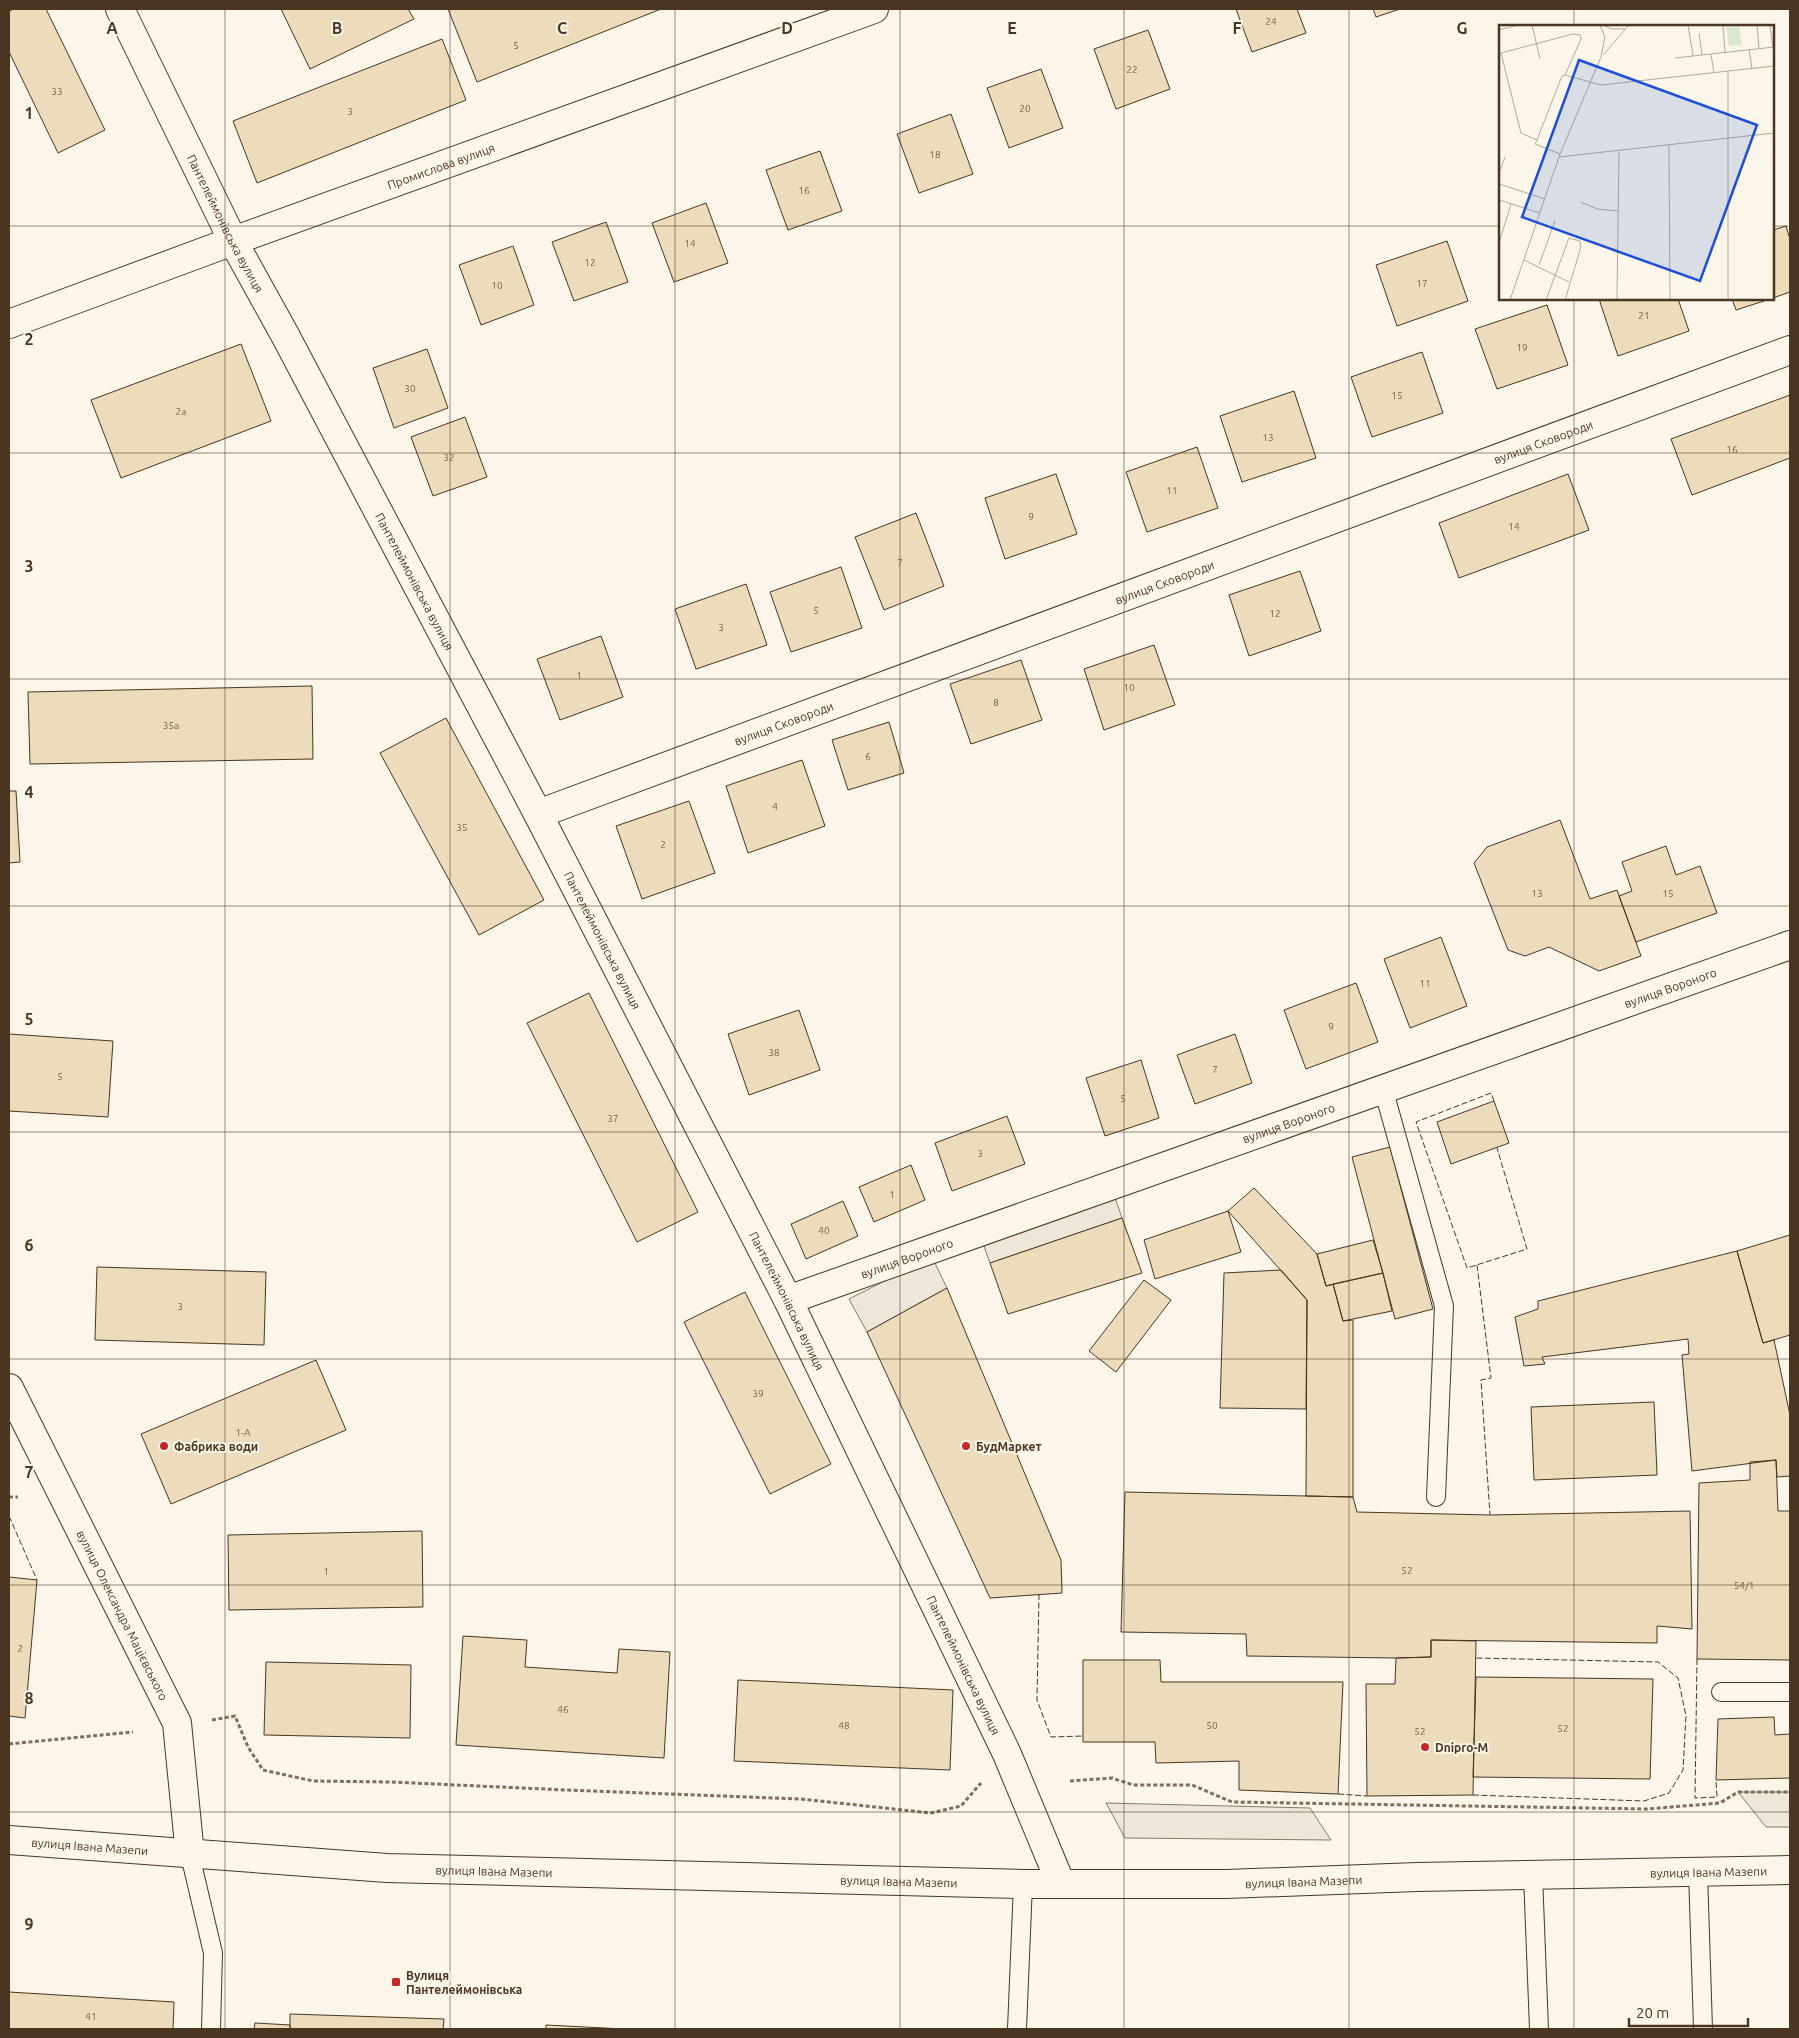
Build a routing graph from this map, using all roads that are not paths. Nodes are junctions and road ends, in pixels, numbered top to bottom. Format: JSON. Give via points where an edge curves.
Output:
{"nodes":[{"id":1,"x":120,"y":9,"type":"edge"},
{"id":2,"x":874,"y":9,"type":"edge"},
{"id":3,"x":234,"y":241,"type":"junction"},
{"id":4,"x":9,"y":324,"type":"edge"},
{"id":5,"x":1790,"y":350,"type":"edge"},
{"id":6,"x":538,"y":814,"type":"junction"},
{"id":7,"x":1790,"y":945,"type":"edge"},
{"id":8,"x":1383,"y":1088,"type":"junction"},
{"id":9,"x":788,"y":1300,"type":"junction"},
{"id":10,"x":9,"y":1388,"type":"edge"},
{"id":11,"x":1436,"y":1497,"type":"dead end"},
{"id":12,"x":1721,"y":1692,"type":"dead end"},
{"id":13,"x":1790,"y":1692,"type":"edge"},
{"id":14,"x":9,"y":1840,"type":"edge"},
{"id":15,"x":190,"y":1855,"type":"junction"},
{"id":16,"x":1790,"y":1870,"type":"edge"},
{"id":17,"x":1698,"y":1872,"type":"junction"},
{"id":18,"x":1533,"y":1875,"type":"junction"},
{"id":19,"x":1022,"y":1884,"type":"junction"},
{"id":20,"x":1061,"y":1884,"type":"junction"},
{"id":21,"x":211,"y":2029,"type":"edge"},
{"id":22,"x":1017,"y":2029,"type":"edge"},
{"id":23,"x":1539,"y":2029,"type":"edge"},
{"id":24,"x":1703,"y":2029,"type":"edge"}],
"edges":[{"from":1,"to":3,"type":"street","name":"Пантелеймонівська вулиця"},
{"from":2,"to":3,"type":"street","name":"Промислова вулиця"},
{"from":3,"to":4,"type":"street","name":"Промислова вулиця"},
{"from":3,"to":6,"type":"street","name":"Пантелеймонівська вулиця"},
{"from":5,"to":6,"type":"street","name":"вулиця Сковороди"},
{"from":6,"to":9,"type":"street","name":"Пантелеймонівська вулиця"},
{"from":7,"to":8,"type":"street","name":"вулиця Вороного"},
{"from":8,"to":9,"type":"street","name":"вулиця Вороного"},
{"from":8,"to":11,"type":"lane","via":[[1444,1306]]},
{"from":9,"to":20,"type":"street","name":"Пантелеймонівська вулиця","via":[[1007,1754]]},
{"from":10,"to":15,"type":"street","name":"вулиця Олександра Мацієвського","via":[[177,1723]]},
{"from":12,"to":13,"type":"lane"},
{"from":14,"to":15,"type":"street","name":"вулиця Івана Мазепи"},
{"from":15,"to":19,"type":"street","name":"вулиця Івана Мазепи","via":[[387,1868]]},
{"from":15,"to":21,"type":"lane","via":[[213,1953]]},
{"from":16,"to":17,"type":"street","name":"вулиця Івана Мазепи"},
{"from":17,"to":18,"type":"street","name":"вулиця Івана Мазепи"},
{"from":17,"to":24,"type":"lane"},
{"from":18,"to":20,"type":"street","name":"вулиця Івана Мазепи","via":[[1226,1884]]},
{"from":18,"to":23,"type":"lane"},
{"from":19,"to":20,"type":"street","name":"вулиця Івана Мазепи"},
{"from":19,"to":22,"type":"lane"}]}
